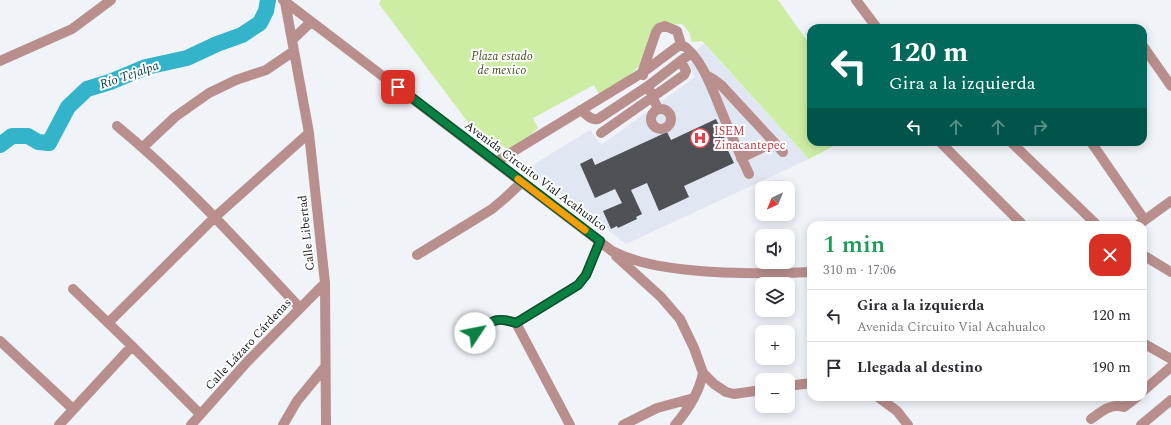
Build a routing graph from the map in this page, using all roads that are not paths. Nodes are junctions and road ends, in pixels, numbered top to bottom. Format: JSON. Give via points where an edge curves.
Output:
{"nodes":[{"id":1,"x":111,"y":0,"type":"edge"},
{"id":2,"x":856,"y":0,"type":"edge"},
{"id":3,"x":284,"y":1,"type":"edge"},
{"id":4,"x":310,"y":22,"type":"junction"},
{"id":5,"x":874,"y":24,"type":"edge"},
{"id":6,"x":292,"y":39,"type":"junction"},
{"id":7,"x":681,"y":44,"type":"junction"},
{"id":8,"x":294,"y":51,"type":"junction"},
{"id":9,"x":1147,"y":52,"type":"edge"},
{"id":10,"x":691,"y":53,"type":"junction"},
{"id":11,"x":0,"y":61,"type":"edge"},
{"id":12,"x":681,"y":61,"type":"junction"},
{"id":13,"x":642,"y":73,"type":"junction"},
{"id":14,"x":706,"y":75,"type":"junction"},
{"id":15,"x":648,"y":86,"type":"junction"},
{"id":16,"x":1171,"y":86,"type":"edge"},
{"id":17,"x":653,"y":97,"type":"junction"},
{"id":18,"x":658,"y":109,"type":"junction"},
{"id":19,"x":581,"y":110,"type":"junction"},
{"id":20,"x":117,"y":126,"type":"dead end"},
{"id":21,"x":309,"y":132,"type":"junction"},
{"id":22,"x":601,"y":133,"type":"dead end"},
{"id":23,"x":774,"y":142,"type":"junction"},
{"id":24,"x":944,"y":146,"type":"edge"},
{"id":25,"x":1015,"y":146,"type":"edge"},
{"id":26,"x":1094,"y":146,"type":"edge"},
{"id":27,"x":144,"y":147,"type":"junction"},
{"id":28,"x":783,"y":152,"type":"dead end"},
{"id":29,"x":741,"y":158,"type":"junction"},
{"id":30,"x":496,"y":162,"type":"junction"},
{"id":31,"x":749,"y":174,"type":"dead end"},
{"id":32,"x":522,"y":182,"type":"junction"},
{"id":33,"x":1171,"y":201,"type":"edge"},
{"id":34,"x":215,"y":217,"type":"junction"},
{"id":35,"x":1019,"y":221,"type":"edge"},
{"id":36,"x":1093,"y":221,"type":"edge"},
{"id":37,"x":1140,"y":221,"type":"edge"},
{"id":38,"x":1142,"y":221,"type":"edge"},
{"id":39,"x":600,"y":241,"type":"junction"},
{"id":40,"x":612,"y":251,"type":"junction"},
{"id":41,"x":417,"y":255,"type":"dead end"},
{"id":42,"x":1147,"y":257,"type":"edge"},
{"id":43,"x":807,"y":272,"type":"edge"},
{"id":44,"x":1171,"y":272,"type":"edge"},
{"id":45,"x":325,"y":283,"type":"junction"},
{"id":46,"x":73,"y":289,"type":"dead end"},
{"id":47,"x":300,"y":308,"type":"junction"},
{"id":48,"x":108,"y":323,"type":"junction"},
{"id":49,"x":516,"y":323,"type":"junction"},
{"id":50,"x":475,"y":333,"type":"dead end"},
{"id":51,"x":0,"y":341,"type":"edge"},
{"id":52,"x":1147,"y":345,"type":"edge"},
{"id":53,"x":132,"y":346,"type":"junction"},
{"id":54,"x":1171,"y":359,"type":"edge"},
{"id":55,"x":325,"y":367,"type":"junction"},
{"id":56,"x":1171,"y":367,"type":"edge"},
{"id":57,"x":702,"y":373,"type":"junction"},
{"id":58,"x":807,"y":384,"type":"edge"},
{"id":59,"x":795,"y":385,"type":"edge"},
{"id":60,"x":1147,"y":388,"type":"edge"},
{"id":61,"x":755,"y":391,"type":"edge"},
{"id":62,"x":694,"y":398,"type":"junction"},
{"id":63,"x":1171,"y":400,"type":"edge"},
{"id":64,"x":883,"y":401,"type":"edge"},
{"id":65,"x":1132,"y":401,"type":"edge"},
{"id":66,"x":73,"y":409,"type":"junction"},
{"id":67,"x":200,"y":414,"type":"junction"},
{"id":68,"x":1091,"y":419,"type":"dead end"},
{"id":69,"x":59,"y":425,"type":"edge"},
{"id":70,"x":191,"y":425,"type":"edge"},
{"id":71,"x":283,"y":425,"type":"edge"},
{"id":72,"x":326,"y":425,"type":"edge"},
{"id":73,"x":570,"y":425,"type":"edge"},
{"id":74,"x":624,"y":425,"type":"edge"},
{"id":75,"x":675,"y":425,"type":"edge"},
{"id":76,"x":908,"y":425,"type":"edge"},
{"id":77,"x":1141,"y":425,"type":"edge"}],
"edges":[{"from":1,"to":11,"type":"street","via":[[72,29]]},
{"from":2,"to":5,"type":"street"},
{"from":3,"to":4,"type":"street","name":"Avenida Circuito Vial Acahualco"},
{"from":3,"to":6,"type":"street","name":"Calle Libertad"},
{"from":4,"to":6,"type":"street"},
{"from":4,"to":30,"type":"street","name":"Avenida Circuito Vial Acahualco"},
{"from":6,"to":8,"type":"street","name":"Calle Libertad"},
{"from":7,"to":10,"type":"street"},
{"from":7,"to":13,"type":"street"},
{"from":7,"to":13,"type":"street","via":[[673,29],[665,26],[659,28]]},
{"from":8,"to":21,"type":"street","name":"Calle Libertad"},
{"from":8,"to":27,"type":"street","via":[[266,70],[209,93],[175,117]]},
{"from":9,"to":16,"type":"street"},
{"from":10,"to":12,"type":"street"},
{"from":10,"to":14,"type":"street"},
{"from":12,"to":15,"type":"street"},
{"from":12,"to":17,"type":"street","via":[[686,71],[684,75]]},
{"from":13,"to":15,"type":"street"},
{"from":13,"to":19,"type":"street"},
{"from":14,"to":23,"type":"street","via":[[721,85]]},
{"from":14,"to":29,"type":"street"},
{"from":15,"to":17,"type":"street"},
{"from":15,"to":19,"type":"street","via":[[596,120]]},
{"from":17,"to":18,"type":"street"},
{"from":17,"to":22,"type":"street"},
{"from":18,"to":18,"type":"street","via":[[652,119],[654,124],[659,128],[668,126],[672,110]]},
{"from":19,"to":30,"type":"street"},
{"from":20,"to":27,"type":"street"},
{"from":21,"to":34,"type":"street"},
{"from":21,"to":45,"type":"street","name":"Calle Libertad"},
{"from":23,"to":28,"type":"street"},
{"from":23,"to":29,"type":"street"},
{"from":24,"to":35,"type":"street"},
{"from":25,"to":36,"type":"street"},
{"from":26,"to":37,"type":"street"},
{"from":27,"to":34,"type":"street"},
{"from":29,"to":31,"type":"street"},
{"from":30,"to":32,"type":"street","name":"Avenida Circuito Vial Acahualco"},
{"from":32,"to":39,"type":"street","name":"Avenida Circuito Vial Acahualco"},
{"from":32,"to":41,"type":"street","via":[[492,209]]},
{"from":33,"to":38,"type":"street"},
{"from":34,"to":47,"type":"street"},
{"from":34,"to":48,"type":"street"},
{"from":39,"to":40,"type":"street","name":"Avenida Circuito Vial Acahualco"},
{"from":39,"to":49,"type":"street","via":[[586,275],[578,285]]},
{"from":40,"to":43,"type":"street","name":"Avenida Circuito Vial Acahualco","via":[[628,258],[669,268],[742,274]]},
{"from":40,"to":57,"type":"street","via":[[661,297],[680,319],[694,348]]},
{"from":42,"to":44,"type":"street"},
{"from":45,"to":47,"type":"street","name":"Calle Lázaro Cárdenas"},
{"from":45,"to":55,"type":"street","name":"Calle Libertad"},
{"from":46,"to":48,"type":"street"},
{"from":47,"to":67,"type":"street","name":"Calle Lázaro Cárdenas"},
{"from":48,"to":53,"type":"street"},
{"from":49,"to":50,"type":"street","via":[[494,320]]},
{"from":49,"to":73,"type":"street"},
{"from":51,"to":66,"type":"street"},
{"from":52,"to":54,"type":"street"},
{"from":53,"to":66,"type":"street"},
{"from":53,"to":67,"type":"street"},
{"from":55,"to":71,"type":"street","via":[[296,401]]},
{"from":55,"to":72,"type":"street","name":"Calle Libertad"},
{"from":56,"to":60,"type":"street"},
{"from":57,"to":61,"type":"street","via":[[726,392],[734,394]]},
{"from":57,"to":62,"type":"street"},
{"from":58,"to":59,"type":"street"},
{"from":62,"to":74,"type":"street","via":[[657,408]]},
{"from":62,"to":75,"type":"street"},
{"from":63,"to":77,"type":"street"},
{"from":64,"to":76,"type":"street","via":[[897,411]]},
{"from":65,"to":68,"type":"street","via":[[1124,407],[1107,408]]},
{"from":66,"to":69,"type":"street"},
{"from":67,"to":70,"type":"street","name":"Calle Lázaro Cárdenas"}]}
